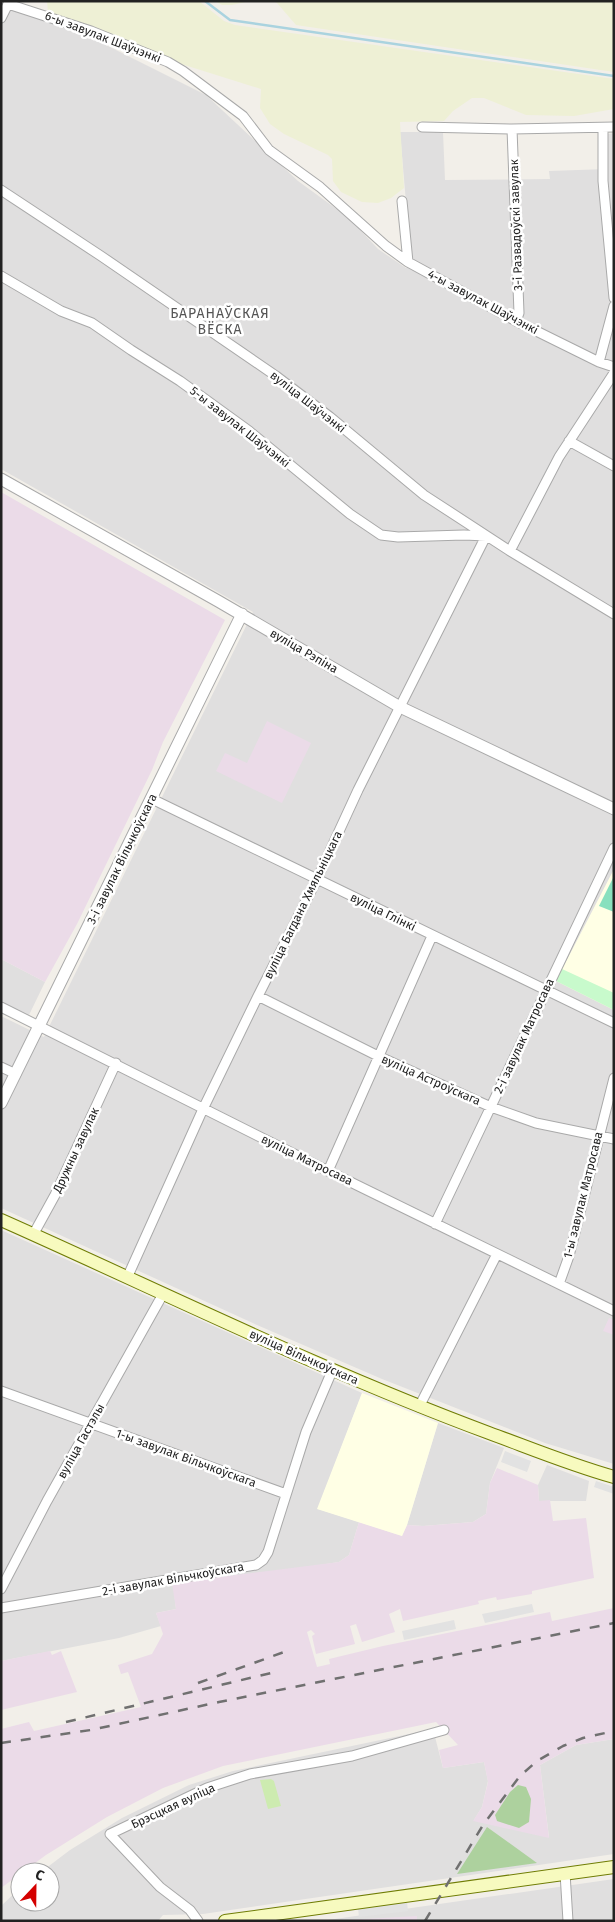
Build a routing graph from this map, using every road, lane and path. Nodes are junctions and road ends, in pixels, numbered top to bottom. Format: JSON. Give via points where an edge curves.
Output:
{"nodes":[{"id":1,"x":1,"y":18,"type":"edge"},
{"id":2,"x":183,"y":70,"type":"joint"},
{"id":3,"x":422,"y":126,"type":"dead end"},
{"id":4,"x":614,"y":127,"type":"edge"},
{"id":5,"x":603,"y":128,"type":"junction"},
{"id":6,"x":512,"y":129,"type":"junction"},
{"id":7,"x":1,"y":190,"type":"edge"},
{"id":8,"x":402,"y":201,"type":"dead end"},
{"id":9,"x":408,"y":262,"type":"junction"},
{"id":10,"x":1,"y":276,"type":"edge"},
{"id":11,"x":614,"y":298,"type":"edge"},
{"id":12,"x":614,"y":306,"type":"edge"},
{"id":13,"x":516,"y":320,"type":"junction"},
{"id":14,"x":599,"y":362,"type":"junction"},
{"id":15,"x":614,"y":367,"type":"edge"},
{"id":16,"x":614,"y":373,"type":"edge"},
{"id":17,"x":569,"y":441,"type":"junction"},
{"id":18,"x":614,"y":466,"type":"edge"},
{"id":19,"x":1,"y":479,"type":"edge"},
{"id":20,"x":486,"y":536,"type":"junction"},
{"id":21,"x":510,"y":552,"type":"junction"},
{"id":22,"x":242,"y":614,"type":"junction"},
{"id":23,"x":614,"y":614,"type":"edge"},
{"id":24,"x":400,"y":707,"type":"junction"},
{"id":25,"x":152,"y":799,"type":"junction"},
{"id":26,"x":614,"y":809,"type":"edge"},
{"id":27,"x":614,"y":848,"type":"edge"},
{"id":28,"x":317,"y":879,"type":"junction"},
{"id":29,"x":432,"y":936,"type":"junction"},
{"id":30,"x":546,"y":990,"type":"junction"},
{"id":31,"x":258,"y":996,"type":"junction"},
{"id":32,"x":1,"y":1006,"type":"edge"},
{"id":33,"x":614,"y":1023,"type":"edge"},
{"id":34,"x":40,"y":1026,"type":"junction"},
{"id":35,"x":378,"y":1056,"type":"junction"},
{"id":36,"x":116,"y":1063,"type":"junction"},
{"id":37,"x":1,"y":1068,"type":"edge"},
{"id":38,"x":16,"y":1074,"type":"junction"},
{"id":39,"x":614,"y":1078,"type":"edge"},
{"id":40,"x":1,"y":1103,"type":"edge"},
{"id":41,"x":491,"y":1107,"type":"junction"},
{"id":42,"x":203,"y":1109,"type":"junction"},
{"id":43,"x":598,"y":1136,"type":"junction"},
{"id":44,"x":614,"y":1139,"type":"edge"},
{"id":45,"x":328,"y":1172,"type":"junction"},
{"id":46,"x":3,"y":1224,"type":"edge"},
{"id":47,"x":435,"y":1224,"type":"junction"},
{"id":48,"x":33,"y":1235,"type":"junction"},
{"id":49,"x":497,"y":1254,"type":"junction"},
{"id":50,"x":127,"y":1278,"type":"junction"},
{"id":51,"x":559,"y":1284,"type":"junction"},
{"id":52,"x":163,"y":1294,"type":"junction"},
{"id":53,"x":614,"y":1311,"type":"edge"},
{"id":54,"x":332,"y":1371,"type":"junction"},
{"id":55,"x":1,"y":1391,"type":"edge"},
{"id":56,"x":419,"y":1407,"type":"junction"},
{"id":57,"x":90,"y":1424,"type":"junction"},
{"id":58,"x":614,"y":1477,"type":"edge"},
{"id":59,"x":286,"y":1494,"type":"junction"},
{"id":60,"x":1,"y":1589,"type":"edge"},
{"id":61,"x":1,"y":1608,"type":"edge"},
{"id":62,"x":444,"y":1730,"type":"dead end"},
{"id":63,"x":614,"y":1867,"type":"edge"},
{"id":64,"x":565,"y":1873,"type":"junction"},
{"id":65,"x":198,"y":1921,"type":"edge"},
{"id":66,"x":225,"y":1921,"type":"edge"},
{"id":67,"x":568,"y":1921,"type":"edge"}],
"edges":[{"from":1,"to":2,"type":"street","name":"6-ы завулак Шаўчэнкі","via":[[8,4],[27,8],[100,34]]},
{"from":2,"to":9,"type":"street","name":"4-ы завулак Шаўчэнкі","via":[[243,116],[269,150],[320,187]]},
{"from":3,"to":6,"type":"street"},
{"from":4,"to":5,"type":"street"},
{"from":5,"to":6,"type":"street"},
{"from":5,"to":11,"type":"street","via":[[603,181]]},
{"from":6,"to":13,"type":"street","name":"3-і Развадоўскі завулак","via":[[519,312]]},
{"from":7,"to":20,"type":"street","name":"вуліца Шаўчэнкі","via":[[276,376],[424,495]]},
{"from":8,"to":9,"type":"street"},
{"from":9,"to":13,"type":"street","name":"4-ы завулак Шаўчэнкі"},
{"from":10,"to":20,"type":"street","name":"5-ы завулак Шаўчэнкі","via":[[61,312],[92,323],[180,381],[381,535]]},
{"from":12,"to":14,"type":"street"},
{"from":13,"to":14,"type":"street","name":"4-ы завулак Шаўчэнкі"},
{"from":14,"to":15,"type":"street","name":"4-ы завулак Шаўчэнкі"},
{"from":16,"to":17,"type":"street"},
{"from":17,"to":18,"type":"street"},
{"from":17,"to":21,"type":"street"},
{"from":19,"to":22,"type":"street","name":"вуліца Рэпіна"},
{"from":20,"to":21,"type":"street","name":"вуліца Шаўчэнкі"},
{"from":20,"to":24,"type":"street","name":"вуліца Багдана Хмяльніцкага"},
{"from":21,"to":23,"type":"street","name":"вуліца Шаўчэнкі"},
{"from":22,"to":24,"type":"street","name":"вуліца Рэпіна"},
{"from":22,"to":25,"type":"street","name":"3-і завулак Вільчкоўскага"},
{"from":24,"to":26,"type":"street","name":"вуліца Рэпіна"},
{"from":24,"to":28,"type":"street","name":"вуліца Багдана Хмяльніцкага"},
{"from":25,"to":28,"type":"street","name":"вуліца Глінкі"},
{"from":25,"to":34,"type":"street","name":"3-і завулак Вільчкоўскага"},
{"from":27,"to":30,"type":"street","name":"2-і завулак Матросава"},
{"from":28,"to":29,"type":"street","name":"вуліца Глінкі"},
{"from":28,"to":31,"type":"street","name":"вуліца Багдана Хмяльніцкага"},
{"from":29,"to":30,"type":"street","name":"вуліца Глінкі"},
{"from":29,"to":35,"type":"street"},
{"from":30,"to":33,"type":"street","name":"вуліца Глінкі"},
{"from":30,"to":41,"type":"street","name":"2-і завулак Матросава"},
{"from":31,"to":35,"type":"street","name":"вуліца Астроўскага"},
{"from":31,"to":42,"type":"street","name":"вуліца Багдана Хмяльніцкага"},
{"from":32,"to":34,"type":"street","name":"вуліца Матросава"},
{"from":34,"to":36,"type":"street","name":"вуліца Матросава"},
{"from":34,"to":38,"type":"street","name":"3-і завулак Вільчкоўскага"},
{"from":35,"to":41,"type":"street","name":"вуліца Астроўскага"},
{"from":35,"to":45,"type":"street"},
{"from":36,"to":42,"type":"street","name":"вуліца Матросава"},
{"from":36,"to":48,"type":"street","name":"Дружны завулак"},
{"from":37,"to":38,"type":"street"},
{"from":38,"to":40,"type":"street","name":"3-і завулак Вільчкоўскага"},
{"from":39,"to":43,"type":"street","name":"1-ы завулак Матросава"},
{"from":41,"to":43,"type":"street","name":"вуліца Астроўскага","via":[[536,1123]]},
{"from":41,"to":47,"type":"street","name":"2-і завулак Матросава"},
{"from":42,"to":45,"type":"street","name":"вуліца Матросава"},
{"from":42,"to":50,"type":"street","name":"вуліца Багдана Хмяльніцкага"},
{"from":43,"to":44,"type":"street","name":"вуліца Астроўскага"},
{"from":43,"to":51,"type":"street","name":"1-ы завулак Матросава","via":[[569,1256]]},
{"from":45,"to":47,"type":"street","name":"вуліца Матросава"},
{"from":46,"to":48,"type":"main road","name":"вуліца Вільчкоўскага"},
{"from":47,"to":49,"type":"street","name":"вуліца Матросава"},
{"from":48,"to":50,"type":"main road","name":"вуліца Вільчкоўскага"},
{"from":49,"to":51,"type":"street","name":"вуліца Матросава"},
{"from":49,"to":56,"type":"street"},
{"from":50,"to":52,"type":"main road","name":"вуліца Вільчкоўскага"},
{"from":51,"to":53,"type":"street","name":"вуліца Матросава"},
{"from":52,"to":54,"type":"main road","name":"вуліца Вільчкоўскага"},
{"from":52,"to":57,"type":"street","name":"вуліца Гастэлы"},
{"from":54,"to":56,"type":"main road","name":"вуліца Вільчкоўскага"},
{"from":54,"to":59,"type":"street","name":"2-і завулак Вільчкоўскага","via":[[306,1432]]},
{"from":55,"to":57,"type":"street","name":"1-ы завулак Вільчкоўскага"},
{"from":56,"to":58,"type":"main road","name":"вуліца Вільчкоўскага"},
{"from":57,"to":59,"type":"street","name":"1-ы завулак Вільчкоўскага"},
{"from":57,"to":60,"type":"street","name":"вуліца Гастэлы"},
{"from":59,"to":61,"type":"street","name":"2-і завулак Вільчкоўскага","via":[[268,1552],[256,1564]]},
{"from":62,"to":65,"type":"street","name":"Брэсцкая вуліца","via":[[352,1756],[250,1774],[206,1788],[110,1834],[160,1887],[190,1910]]},
{"from":63,"to":64,"type":"main road"},
{"from":64,"to":66,"type":"main road"},
{"from":64,"to":67,"type":"street"}]}
